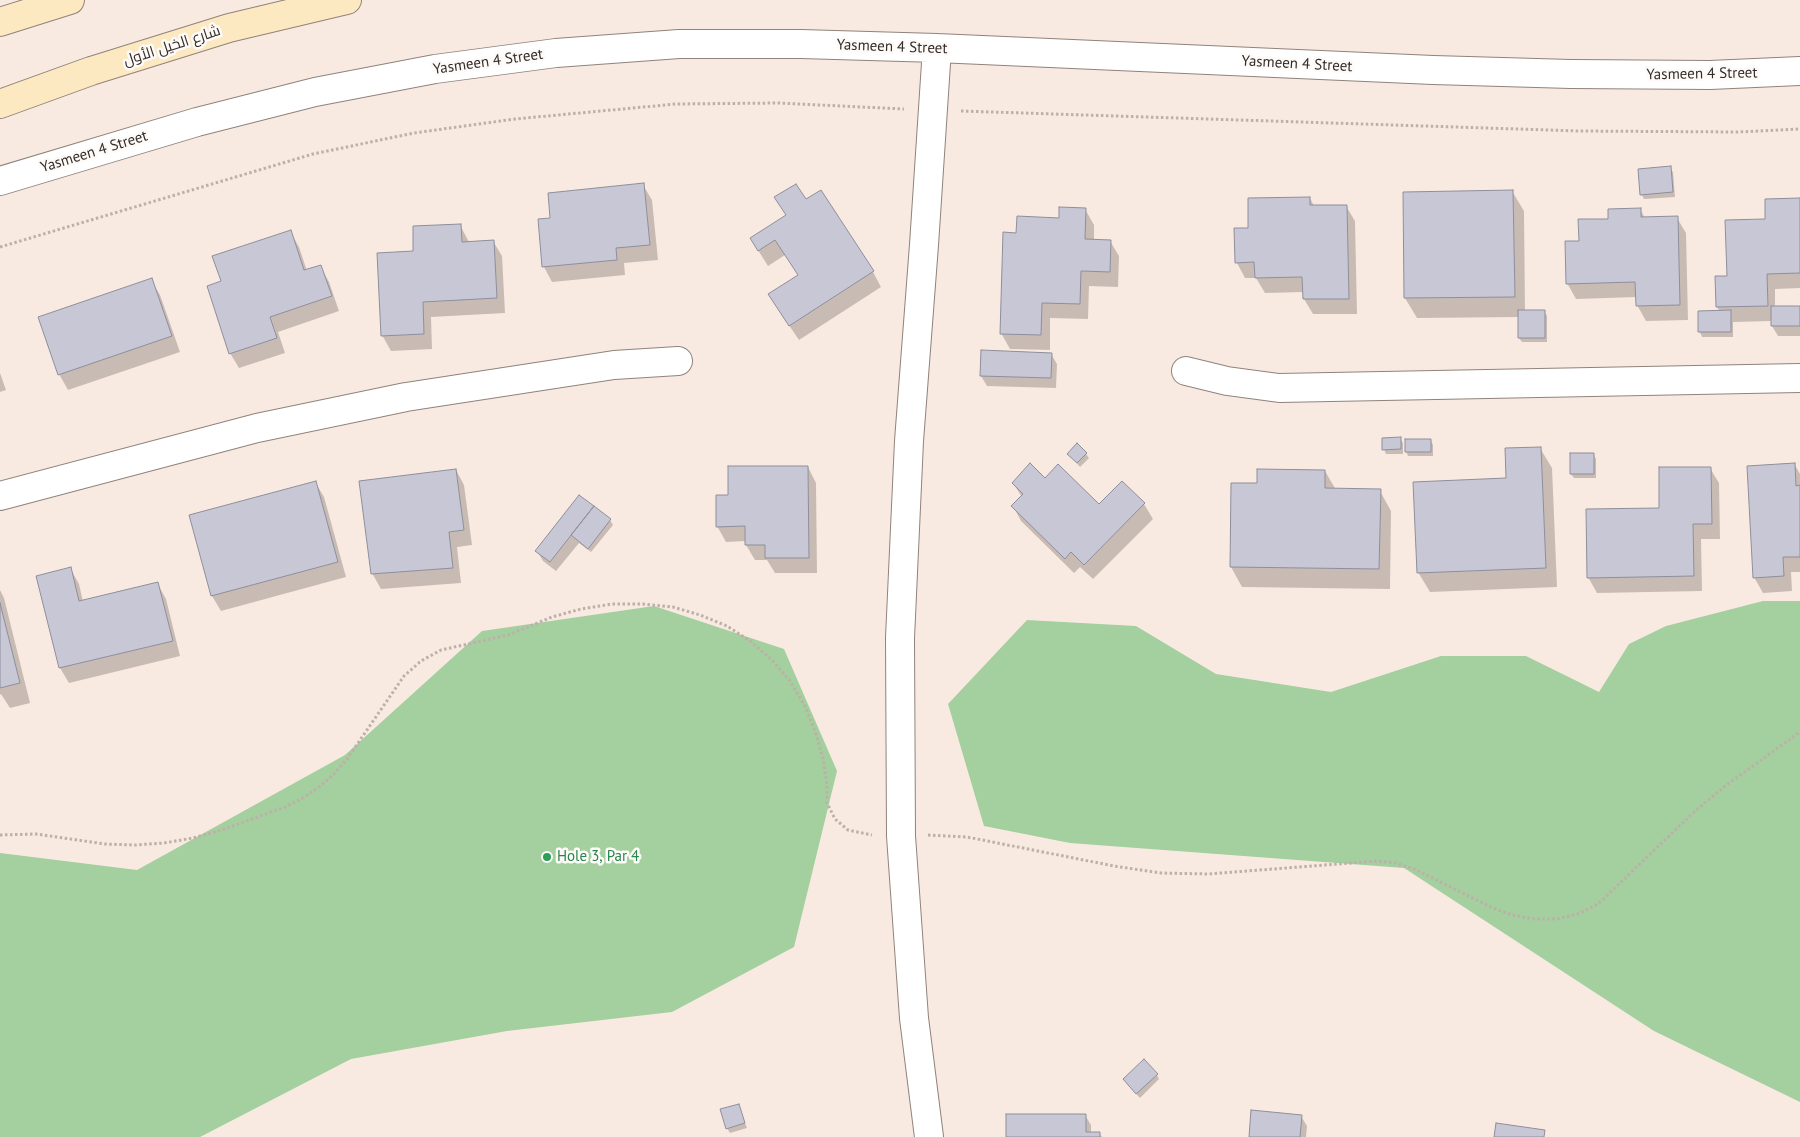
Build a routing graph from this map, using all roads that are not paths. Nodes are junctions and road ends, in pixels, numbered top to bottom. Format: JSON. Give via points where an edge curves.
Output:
{"nodes":[{"id":1,"x":70,"y":0,"type":"edge"},
{"id":2,"x":347,"y":0,"type":"edge"},
{"id":3,"x":0,"y":22,"type":"edge"},
{"id":4,"x":937,"y":48,"type":"junction"},
{"id":5,"x":1800,"y":71,"type":"edge"},
{"id":6,"x":0,"y":104,"type":"edge"},
{"id":7,"x":0,"y":181,"type":"edge"},
{"id":8,"x":678,"y":361,"type":"dead end"},
{"id":9,"x":1186,"y":371,"type":"dead end"},
{"id":10,"x":1800,"y":378,"type":"edge"},
{"id":11,"x":0,"y":496,"type":"edge"},
{"id":12,"x":929,"y":1137,"type":"edge"}],
"edges":[{"from":1,"to":3,"type":"main road"},
{"from":2,"to":6,"type":"main road","name":"شارع الخيل الأول","via":[[229,28],[91,71]]},
{"from":4,"to":5,"type":"street","name":"Yasmeen 4 Street","via":[[1541,74],[1710,75]]},
{"from":4,"to":7,"type":"street","name":"Yasmeen 4 Street","via":[[679,44],[556,53],[436,69],[315,92],[206,120]]},
{"from":4,"to":12,"type":"street","via":[[908,441],[900,638],[902,836],[914,1018]]},
{"from":8,"to":11,"type":"street","via":[[614,365],[406,397],[257,428]]},
{"from":9,"to":10,"type":"street","via":[[1226,381],[1279,388]]}]}
